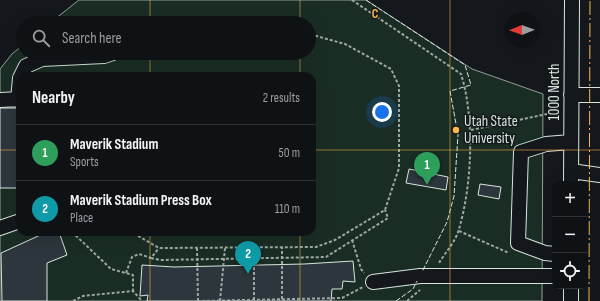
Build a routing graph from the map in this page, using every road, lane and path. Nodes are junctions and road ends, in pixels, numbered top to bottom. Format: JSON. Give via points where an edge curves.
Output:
{"nodes":[{"id":1,"x":352,"y":0,"type":"edge"},
{"id":2,"x":572,"y":0,"type":"edge"},
{"id":3,"x":316,"y":36,"type":"edge"},
{"id":4,"x":40,"y":60,"type":"edge"},
{"id":5,"x":23,"y":72,"type":"edge"},
{"id":6,"x":572,"y":95,"type":"junction"},
{"id":7,"x":600,"y":95,"type":"edge"},
{"id":8,"x":0,"y":100,"type":"edge"},
{"id":9,"x":16,"y":100,"type":"edge"},
{"id":10,"x":547,"y":114,"type":"dead end"},
{"id":11,"x":471,"y":130,"type":"junction"},
{"id":12,"x":571,"y":142,"type":"junction"},
{"id":13,"x":600,"y":175,"type":"edge"},
{"id":14,"x":571,"y":178,"type":"edge"},
{"id":15,"x":385,"y":210,"type":"junction"},
{"id":16,"x":16,"y":222,"type":"edge"},
{"id":17,"x":0,"y":228,"type":"edge"},
{"id":18,"x":459,"y":230,"type":"junction"},
{"id":19,"x":76,"y":236,"type":"edge"},
{"id":20,"x":138,"y":236,"type":"dead end"},
{"id":21,"x":352,"y":240,"type":"junction"},
{"id":22,"x":254,"y":247,"type":"junction"},
{"id":23,"x":282,"y":247,"type":"junction"},
{"id":24,"x":159,"y":248,"type":"junction"},
{"id":25,"x":197,"y":248,"type":"junction"},
{"id":26,"x":224,"y":248,"type":"junction"},
{"id":27,"x":509,"y":253,"type":"dead end"},
{"id":28,"x":552,"y":254,"type":"edge"},
{"id":29,"x":151,"y":258,"type":"junction"},
{"id":30,"x":254,"y":258,"type":"junction"},
{"id":31,"x":282,"y":258,"type":"junction"},
{"id":32,"x":225,"y":259,"type":"junction"},
{"id":33,"x":198,"y":260,"type":"junction"},
{"id":34,"x":126,"y":273,"type":"junction"},
{"id":35,"x":431,"y":276,"type":"junction"},
{"id":36,"x":552,"y":276,"type":"edge"},
{"id":37,"x":373,"y":282,"type":"junction"},
{"id":38,"x":571,"y":289,"type":"edge"},
{"id":39,"x":133,"y":291,"type":"junction"},
{"id":40,"x":282,"y":299,"type":"junction"},
{"id":41,"x":342,"y":299,"type":"edge"},
{"id":42,"x":254,"y":300,"type":"junction"},
{"id":43,"x":73,"y":301,"type":"edge"},
{"id":44,"x":142,"y":301,"type":"edge"},
{"id":45,"x":197,"y":301,"type":"edge"},
{"id":46,"x":220,"y":301,"type":"edge"},
{"id":47,"x":407,"y":301,"type":"edge"},
{"id":48,"x":571,"y":301,"type":"edge"}],
"edges":[{"from":1,"to":11,"type":"path","via":[[461,74]]},
{"from":2,"to":6,"type":"street","name":"1000 North"},
{"from":3,"to":15,"type":"path","via":[[345,44],[391,69],[400,86],[399,168]]},
{"from":4,"to":5,"type":"street","via":[[26,66]]},
{"from":6,"to":7,"type":"street"},
{"from":6,"to":12,"type":"street","name":"1000 North"},
{"from":8,"to":9,"type":"street"},
{"from":10,"to":11,"type":"path"},
{"from":11,"to":18,"type":"path","via":[[466,194]]},
{"from":12,"to":14,"type":"street","name":"1000 North"},
{"from":12,"to":28,"type":"street","via":[[546,144],[521,152],[518,243]]},
{"from":13,"to":14,"type":"street"},
{"from":15,"to":21,"type":"path","via":[[388,218]]},
{"from":15,"to":23,"type":"path","via":[[335,240],[316,247]]},
{"from":16,"to":17,"type":"street"},
{"from":18,"to":27,"type":"path"},
{"from":18,"to":35,"type":"path"},
{"from":19,"to":34,"type":"path","via":[[111,269]]},
{"from":20,"to":24,"type":"path"},
{"from":21,"to":31,"type":"path","via":[[326,257]]},
{"from":21,"to":37,"type":"path","via":[[361,269]]},
{"from":22,"to":23,"type":"path"},
{"from":22,"to":26,"type":"path"},
{"from":22,"to":30,"type":"path"},
{"from":23,"to":31,"type":"path"},
{"from":24,"to":25,"type":"path"},
{"from":24,"to":29,"type":"path"},
{"from":25,"to":26,"type":"path"},
{"from":25,"to":33,"type":"path"},
{"from":26,"to":32,"type":"path"},
{"from":29,"to":33,"type":"path"},
{"from":29,"to":34,"type":"path","via":[[139,254],[132,257]]},
{"from":30,"to":31,"type":"path"},
{"from":30,"to":32,"type":"path"},
{"from":30,"to":42,"type":"path"},
{"from":31,"to":40,"type":"path"},
{"from":32,"to":33,"type":"path"},
{"from":32,"to":46,"type":"path"},
{"from":33,"to":45,"type":"path"},
{"from":34,"to":39,"type":"path","via":[[133,275]]},
{"from":35,"to":36,"type":"street"},
{"from":35,"to":37,"type":"street"},
{"from":35,"to":47,"type":"path","via":[[426,285]]},
{"from":37,"to":41,"type":"path"},
{"from":38,"to":48,"type":"street"},
{"from":39,"to":43,"type":"path","via":[[83,296]]},
{"from":39,"to":44,"type":"path"},
{"from":40,"to":41,"type":"path"},
{"from":40,"to":42,"type":"path"},
{"from":42,"to":46,"type":"path"},
{"from":45,"to":46,"type":"path"}]}
